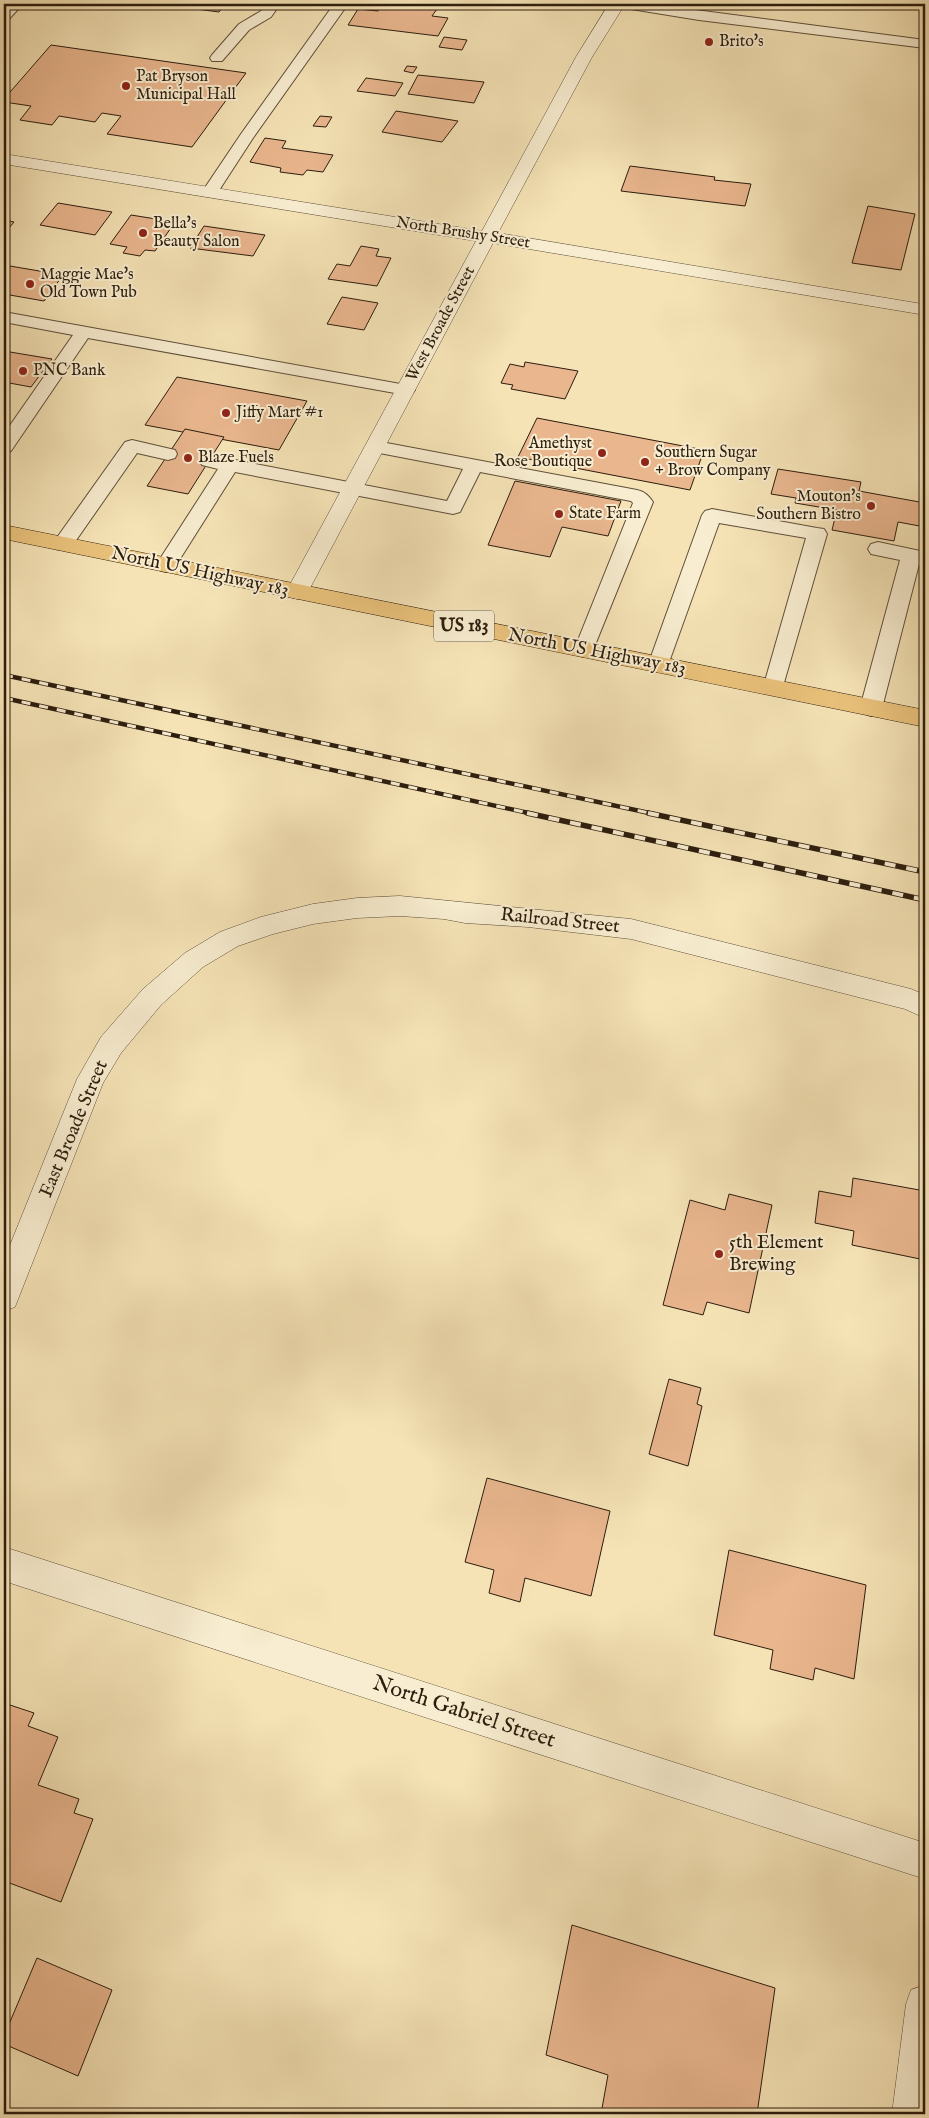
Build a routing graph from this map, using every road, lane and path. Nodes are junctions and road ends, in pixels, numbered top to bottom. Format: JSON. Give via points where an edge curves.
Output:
{"nodes":[{"id":1,"x":16,"y":4,"type":"edge"},
{"id":2,"x":273,"y":4,"type":"edge"},
{"id":3,"x":341,"y":4,"type":"edge"},
{"id":4,"x":618,"y":4,"type":"edge"},
{"id":5,"x":625,"y":4,"type":"edge"},
{"id":6,"x":4,"y":16,"type":"edge"},
{"id":7,"x":925,"y":44,"type":"edge"},
{"id":8,"x":216,"y":58,"type":"dead end"},
{"id":9,"x":4,"y":159,"type":"edge"},
{"id":10,"x":210,"y":192,"type":"junction"},
{"id":11,"x":488,"y":236,"type":"junction"},
{"id":12,"x":922,"y":310,"type":"dead end"},
{"id":13,"x":4,"y":316,"type":"edge"},
{"id":14,"x":84,"y":331,"type":"junction"},
{"id":15,"x":406,"y":390,"type":"junction"},
{"id":16,"x":5,"y":443,"type":"edge"},
{"id":17,"x":376,"y":447,"type":"junction"},
{"id":18,"x":168,"y":454,"type":"dead end"},
{"id":19,"x":209,"y":461,"type":"dead end"},
{"id":20,"x":230,"y":465,"type":"junction"},
{"id":21,"x":474,"y":465,"type":"junction"},
{"id":22,"x":355,"y":488,"type":"junction"},
{"id":23,"x":4,"y":532,"type":"edge"},
{"id":24,"x":64,"y":544,"type":"junction"},
{"id":25,"x":878,"y":549,"type":"dead end"},
{"id":26,"x":918,"y":557,"type":"edge"},
{"id":27,"x":166,"y":565,"type":"junction"},
{"id":28,"x":297,"y":592,"type":"junction"},
{"id":29,"x":584,"y":650,"type":"junction"},
{"id":30,"x":658,"y":665,"type":"junction"},
{"id":31,"x":774,"y":688,"type":"junction"},
{"id":32,"x":871,"y":708,"type":"junction"},
{"id":33,"x":925,"y":719,"type":"edge"},
{"id":34,"x":194,"y":960,"type":"joint"},
{"id":35,"x":925,"y":1007,"type":"edge"},
{"id":36,"x":4,"y":1297,"type":"edge"},
{"id":37,"x":4,"y":1564,"type":"edge"},
{"id":38,"x":925,"y":1861,"type":"edge"},
{"id":39,"x":925,"y":2004,"type":"edge"},
{"id":40,"x":912,"y":2114,"type":"edge"}],
"edges":[{"from":1,"to":6,"type":"lane"},
{"from":2,"to":8,"type":"lane","via":[[266,14],[244,27]]},
{"from":3,"to":10,"type":"lane"},
{"from":4,"to":11,"type":"street","name":"West Broade Street","via":[[584,58]]},
{"from":5,"to":7,"type":"lane"},
{"from":9,"to":10,"type":"street","name":"North Brushy Street"},
{"from":10,"to":11,"type":"street","name":"North Brushy Street"},
{"from":11,"to":12,"type":"street","name":"North Brushy Street"},
{"from":11,"to":15,"type":"street","name":"West Broade Street"},
{"from":13,"to":14,"type":"lane"},
{"from":14,"to":15,"type":"lane"},
{"from":14,"to":16,"type":"lane"},
{"from":15,"to":17,"type":"street","name":"West Broade Street"},
{"from":17,"to":21,"type":"lane"},
{"from":17,"to":22,"type":"street","name":"West Broade Street"},
{"from":18,"to":24,"type":"lane","via":[[132,446]]},
{"from":19,"to":20,"type":"lane"},
{"from":20,"to":22,"type":"lane"},
{"from":20,"to":27,"type":"lane"},
{"from":21,"to":22,"type":"lane","via":[[453,508]]},
{"from":21,"to":29,"type":"lane","via":[[637,496],[643,502]]},
{"from":22,"to":28,"type":"street","name":"West Broade Street"},
{"from":23,"to":24,"type":"main road","name":"North US Highway 183","number":"US 183"},
{"from":24,"to":27,"type":"main road","name":"North US Highway 183","number":"US 183"},
{"from":25,"to":26,"type":"lane"},
{"from":26,"to":32,"type":"lane"},
{"from":27,"to":28,"type":"main road","name":"North US Highway 183","number":"US 183"},
{"from":28,"to":29,"type":"main road","name":"North US Highway 183","number":"US 183"},
{"from":29,"to":30,"type":"main road","name":"North US Highway 183","number":"US 183"},
{"from":30,"to":31,"type":"main road","name":"North US Highway 183","number":"US 183"},
{"from":30,"to":31,"type":"lane","via":[[712,515],[817,534]]},
{"from":31,"to":32,"type":"main road","name":"North US Highway 183","number":"US 183"},
{"from":32,"to":33,"type":"main road","name":"North US Highway 183","number":"US 183"},
{"from":34,"to":35,"type":"street","name":"Railroad Street","via":[[229,939],[270,924],[312,914],[374,907],[444,909],[631,929],[911,1000]]},
{"from":34,"to":36,"type":"street","name":"East Broade Street","via":[[152,997],[111,1045],[91,1080]]},
{"from":37,"to":38,"type":"street","name":"North Gabriel Street"},
{"from":39,"to":40,"type":"street"}]}
